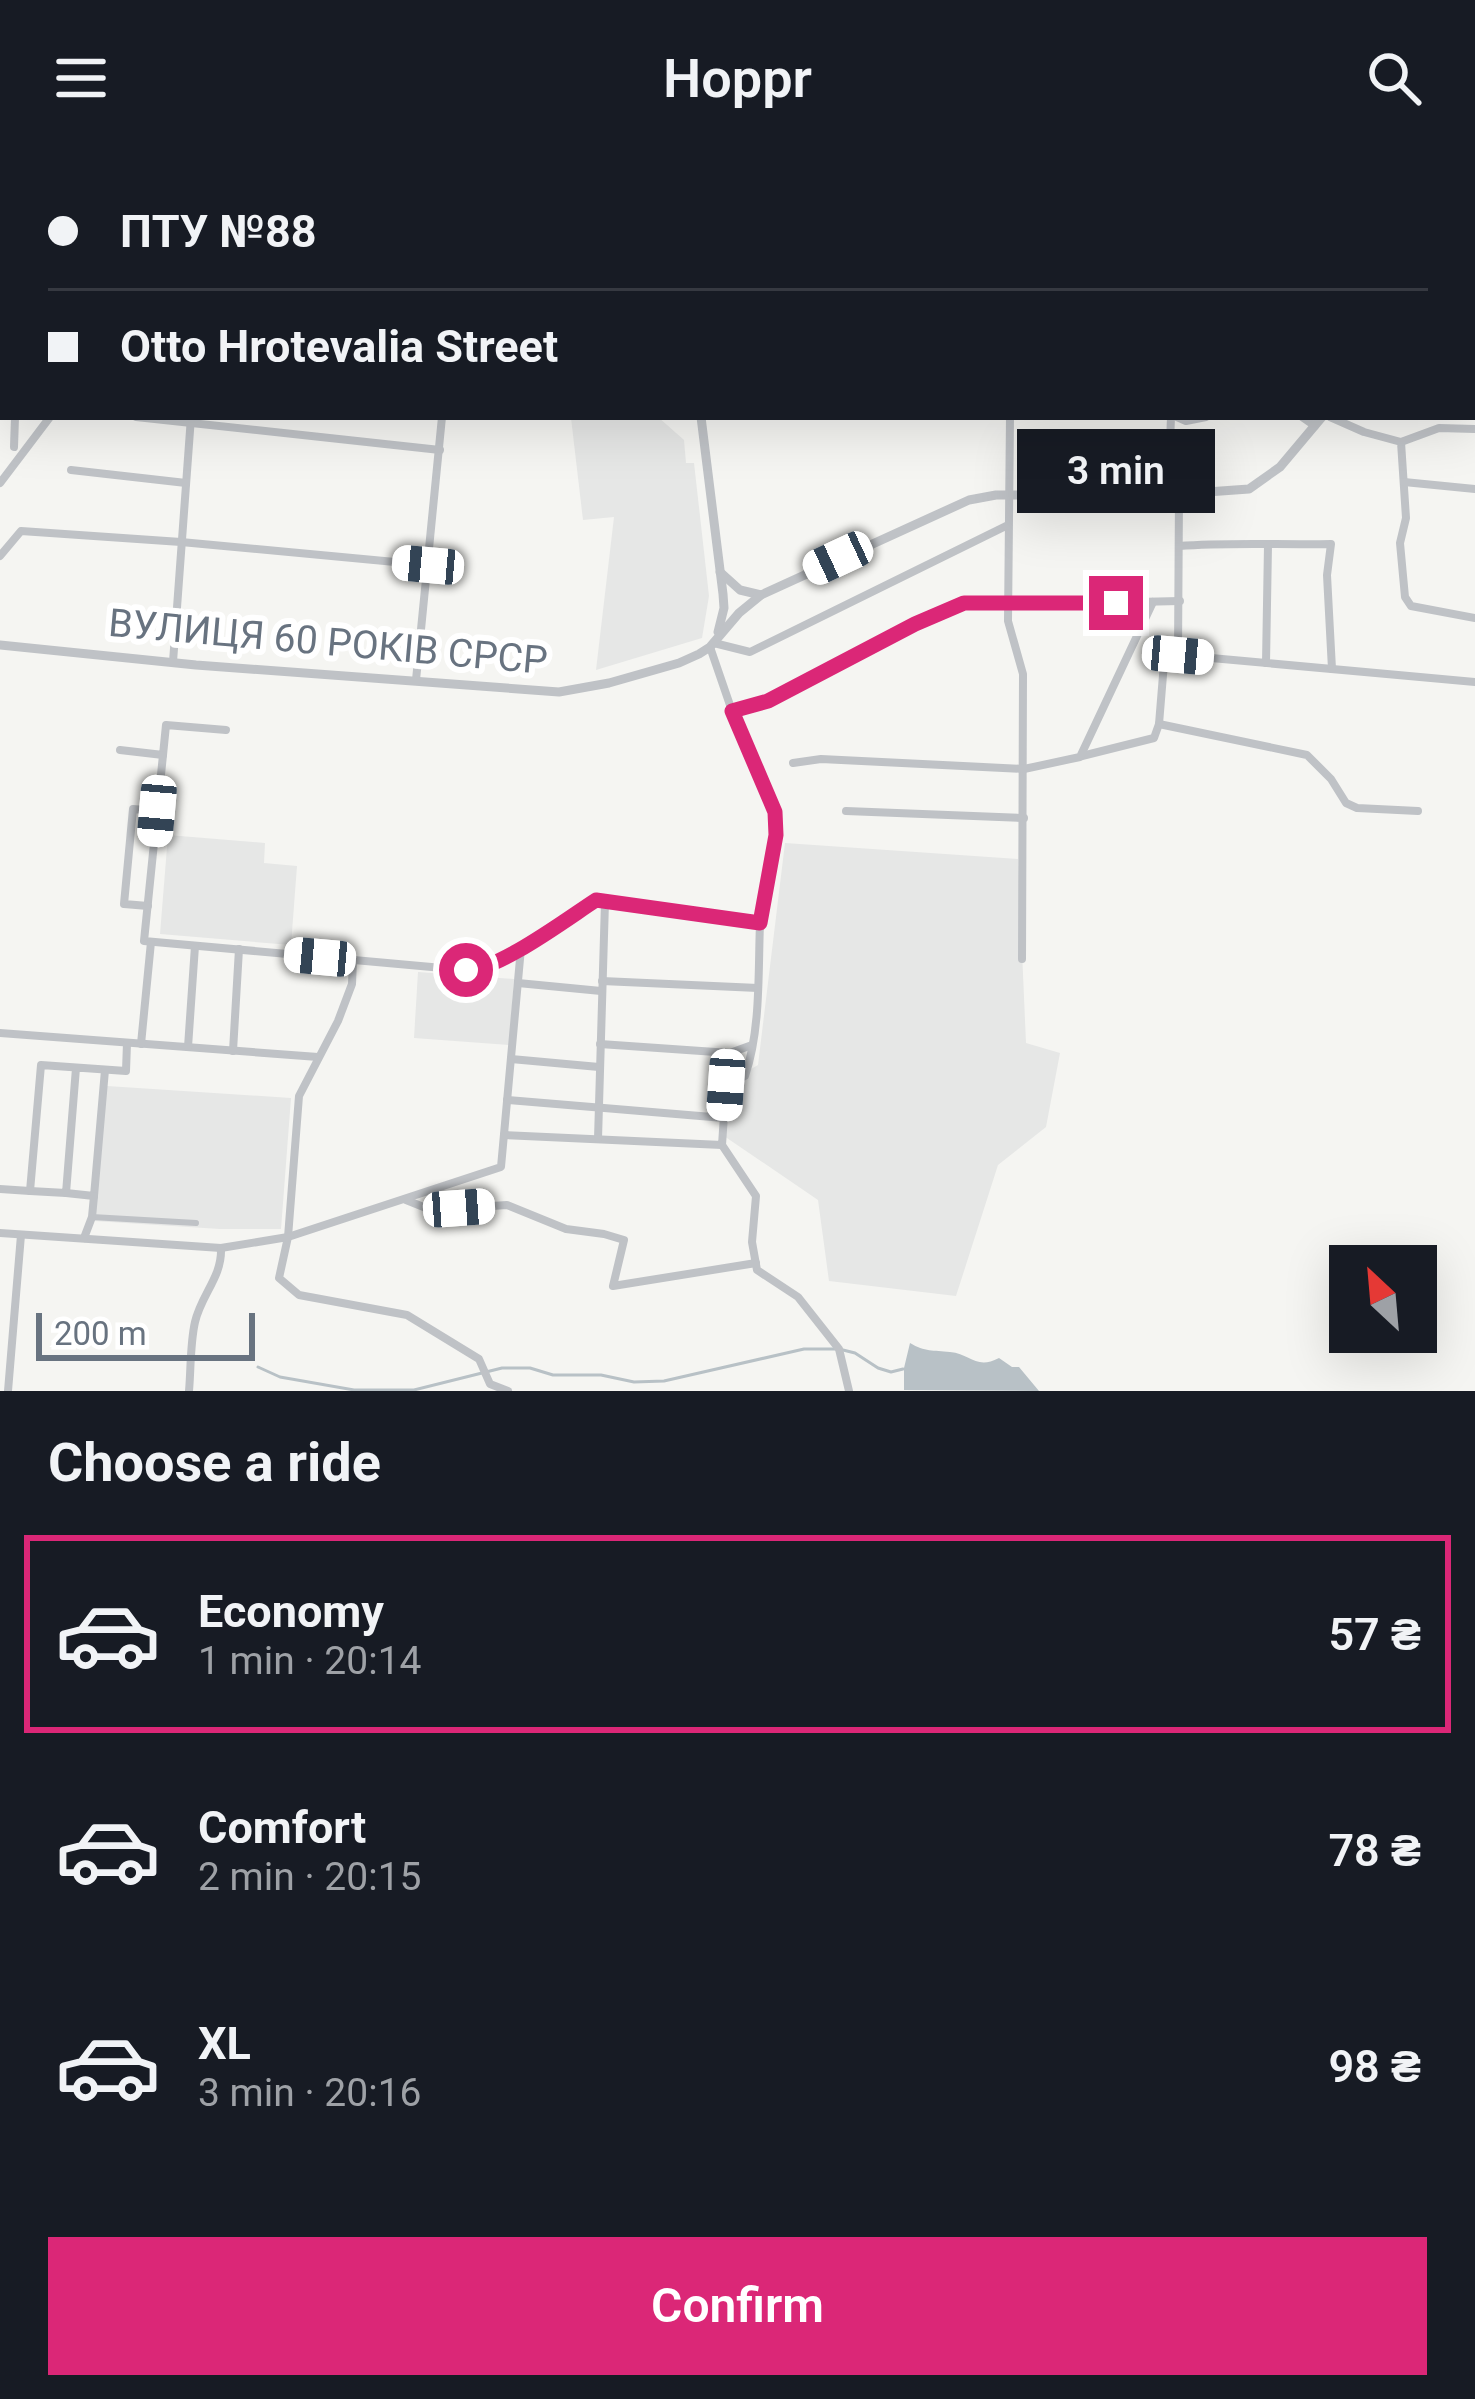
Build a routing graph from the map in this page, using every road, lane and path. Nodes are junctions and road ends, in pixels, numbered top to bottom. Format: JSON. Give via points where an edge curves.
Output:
{"nodes":[{"id":1,"x":15,"y":420,"type":"edge"},
{"id":2,"x":48,"y":420,"type":"edge"},
{"id":3,"x":190,"y":420,"type":"edge"},
{"id":4,"x":442,"y":420,"type":"edge"},
{"id":5,"x":701,"y":420,"type":"edge"},
{"id":6,"x":1010,"y":420,"type":"edge"},
{"id":7,"x":1174,"y":420,"type":"edge"},
{"id":8,"x":1322,"y":420,"type":"edge"},
{"id":9,"x":1475,"y":430,"type":"edge"},
{"id":10,"x":1401,"y":442,"type":"junction"},
{"id":11,"x":14,"y":447,"type":"dead end"},
{"id":12,"x":440,"y":450,"type":"junction"},
{"id":13,"x":71,"y":470,"type":"dead end"},
{"id":14,"x":1404,"y":482,"type":"junction"},
{"id":15,"x":0,"y":483,"type":"edge"},
{"id":16,"x":186,"y":483,"type":"junction"},
{"id":17,"x":1475,"y":489,"type":"edge"},
{"id":18,"x":1174,"y":494,"type":"junction"},
{"id":19,"x":1009,"y":495,"type":"junction"},
{"id":20,"x":1008,"y":525,"type":"junction"},
{"id":21,"x":181,"y":542,"type":"junction"},
{"id":22,"x":1179,"y":545,"type":"junction"},
{"id":23,"x":1268,"y":545,"type":"junction"},
{"id":24,"x":0,"y":556,"type":"edge"},
{"id":25,"x":428,"y":565,"type":"junction"},
{"id":26,"x":719,"y":571,"type":"junction"},
{"id":27,"x":761,"y":595,"type":"junction"},
{"id":28,"x":1180,"y":601,"type":"junction"},
{"id":29,"x":1153,"y":602,"type":"junction"},
{"id":30,"x":1007,"y":605,"type":"junction"},
{"id":31,"x":1475,"y":618,"type":"edge"},
{"id":32,"x":0,"y":645,"type":"edge"},
{"id":33,"x":712,"y":645,"type":"junction"},
{"id":34,"x":1178,"y":655,"type":"junction"},
{"id":35,"x":173,"y":662,"type":"junction"},
{"id":36,"x":1265,"y":663,"type":"junction"},
{"id":37,"x":1332,"y":669,"type":"junction"},
{"id":38,"x":416,"y":680,"type":"junction"},
{"id":39,"x":1475,"y":682,"type":"edge"},
{"id":40,"x":732,"y":711,"type":"junction"},
{"id":41,"x":1159,"y":724,"type":"junction"},
{"id":42,"x":226,"y":730,"type":"dead end"},
{"id":43,"x":120,"y":750,"type":"dead end"},
{"id":44,"x":163,"y":755,"type":"junction"},
{"id":45,"x":1080,"y":757,"type":"junction"},
{"id":46,"x":793,"y":763,"type":"dead end"},
{"id":47,"x":1024,"y":769,"type":"junction"},
{"id":48,"x":157,"y":811,"type":"junction"},
{"id":49,"x":846,"y":811,"type":"dead end"},
{"id":50,"x":1418,"y":811,"type":"dead end"},
{"id":51,"x":1024,"y":818,"type":"junction"},
{"id":52,"x":604,"y":902,"type":"junction"},
{"id":53,"x":148,"y":906,"type":"junction"},
{"id":54,"x":760,"y":923,"type":"junction"},
{"id":55,"x":147,"y":941,"type":"junction"},
{"id":56,"x":195,"y":946,"type":"junction"},
{"id":57,"x":521,"y":948,"type":"junction"},
{"id":58,"x":239,"y":950,"type":"junction"},
{"id":59,"x":1022,"y":959,"type":"dead end"},
{"id":60,"x":353,"y":960,"type":"junction"},
{"id":61,"x":518,"y":983,"type":"junction"},
{"id":62,"x":602,"y":986,"type":"junction"},
{"id":63,"x":758,"y":988,"type":"junction"},
{"id":64,"x":0,"y":1034,"type":"edge"},
{"id":65,"x":127,"y":1043,"type":"junction"},
{"id":66,"x":141,"y":1044,"type":"junction"},
{"id":67,"x":600,"y":1044,"type":"junction"},
{"id":68,"x":752,"y":1045,"type":"junction"},
{"id":69,"x":188,"y":1047,"type":"junction"},
{"id":70,"x":233,"y":1051,"type":"junction"},
{"id":71,"x":318,"y":1057,"type":"junction"},
{"id":72,"x":511,"y":1059,"type":"junction"},
{"id":73,"x":600,"y":1067,"type":"junction"},
{"id":74,"x":76,"y":1068,"type":"junction"},
{"id":75,"x":105,"y":1070,"type":"junction"},
{"id":76,"x":507,"y":1100,"type":"junction"},
{"id":77,"x":599,"y":1107,"type":"junction"},
{"id":78,"x":724,"y":1118,"type":"junction"},
{"id":79,"x":504,"y":1135,"type":"junction"},
{"id":80,"x":598,"y":1139,"type":"junction"},
{"id":81,"x":722,"y":1145,"type":"junction"},
{"id":82,"x":0,"y":1190,"type":"edge"},
{"id":83,"x":30,"y":1191,"type":"junction"},
{"id":84,"x":66,"y":1193,"type":"junction"},
{"id":85,"x":94,"y":1196,"type":"junction"},
{"id":86,"x":404,"y":1200,"type":"junction"},
{"id":87,"x":92,"y":1217,"type":"junction"},
{"id":88,"x":196,"y":1223,"type":"dead end"},
{"id":89,"x":0,"y":1233,"type":"edge"},
{"id":90,"x":21,"y":1234,"type":"junction"},
{"id":91,"x":287,"y":1237,"type":"junction"},
{"id":92,"x":84,"y":1238,"type":"junction"},
{"id":93,"x":221,"y":1248,"type":"junction"},
{"id":94,"x":756,"y":1263,"type":"junction"},
{"id":95,"x":8,"y":1391,"type":"edge"},
{"id":96,"x":189,"y":1391,"type":"edge"},
{"id":97,"x":508,"y":1391,"type":"edge"},
{"id":98,"x":849,"y":1391,"type":"edge"}],
"edges":[{"from":1,"to":11,"type":"street"},
{"from":2,"to":15,"type":"street"},
{"from":3,"to":12,"type":"street"},
{"from":3,"to":16,"type":"street"},
{"from":4,"to":12,"type":"street"},
{"from":5,"to":26,"type":"street"},
{"from":6,"to":19,"type":"street"},
{"from":7,"to":18,"type":"street"},
{"from":8,"to":10,"type":"street"},
{"from":8,"to":18,"type":"street","via":[[1261,483]]},
{"from":9,"to":10,"type":"street","via":[[1439,428]]},
{"from":10,"to":14,"type":"street"},
{"from":12,"to":25,"type":"street"},
{"from":13,"to":16,"type":"street"},
{"from":14,"to":17,"type":"street"},
{"from":14,"to":31,"type":"street","via":[[1405,597],[1411,606]]},
{"from":16,"to":21,"type":"street"},
{"from":18,"to":19,"type":"street"},
{"from":18,"to":22,"type":"street"},
{"from":19,"to":20,"type":"street"},
{"from":19,"to":27,"type":"street","via":[[955,505]]},
{"from":20,"to":30,"type":"street"},
{"from":20,"to":33,"type":"street","via":[[750,652]]},
{"from":21,"to":24,"type":"street","via":[[21,531]]},
{"from":21,"to":25,"type":"street"},
{"from":21,"to":35,"type":"street"},
{"from":22,"to":23,"type":"street"},
{"from":22,"to":28,"type":"street"},
{"from":23,"to":36,"type":"street"},
{"from":23,"to":37,"type":"street","via":[[1331,544]]},
{"from":25,"to":38,"type":"street"},
{"from":26,"to":27,"type":"street","via":[[740,590]]},
{"from":26,"to":33,"type":"street","via":[[724,608]]},
{"from":27,"to":33,"type":"street"},
{"from":28,"to":29,"type":"street"},
{"from":28,"to":34,"type":"street"},
{"from":29,"to":30,"type":"street"},
{"from":29,"to":45,"type":"street"},
{"from":30,"to":40,"type":"street","via":[[951,607],[768,701]]},
{"from":30,"to":47,"type":"street","via":[[1023,674]]},
{"from":32,"to":35,"type":"street","name":"ВУЛИЦЯ 60 РОКІВ СРСР"},
{"from":33,"to":38,"type":"street","name":"ВУЛИЦЯ 60 РОКІВ СРСР","via":[[679,663],[577,690]]},
{"from":33,"to":40,"type":"street"},
{"from":34,"to":36,"type":"street"},
{"from":34,"to":41,"type":"street","via":[[1163,663]]},
{"from":35,"to":38,"type":"street","name":"ВУЛИЦЯ 60 РОКІВ СРСР"},
{"from":36,"to":37,"type":"street"},
{"from":37,"to":39,"type":"street"},
{"from":40,"to":54,"type":"street","via":[[775,812]]},
{"from":41,"to":45,"type":"street","via":[[1154,737]]},
{"from":41,"to":50,"type":"street","via":[[1306,755],[1346,803]]},
{"from":42,"to":44,"type":"street","via":[[166,725]]},
{"from":43,"to":44,"type":"street"},
{"from":44,"to":48,"type":"street"},
{"from":45,"to":47,"type":"street"},
{"from":46,"to":47,"type":"street"},
{"from":47,"to":51,"type":"street"},
{"from":48,"to":53,"type":"street"},
{"from":48,"to":53,"type":"street","via":[[133,809],[124,904]]},
{"from":49,"to":51,"type":"street"},
{"from":51,"to":59,"type":"street"},
{"from":52,"to":54,"type":"street"},
{"from":52,"to":57,"type":"street"},
{"from":52,"to":62,"type":"street"},
{"from":53,"to":55,"type":"street"},
{"from":54,"to":63,"type":"street"},
{"from":55,"to":56,"type":"street"},
{"from":55,"to":66,"type":"street"},
{"from":56,"to":58,"type":"street"},
{"from":56,"to":69,"type":"street"},
{"from":57,"to":60,"type":"street","via":[[476,971]]},
{"from":57,"to":61,"type":"street"},
{"from":58,"to":60,"type":"street"},
{"from":58,"to":70,"type":"street"},
{"from":60,"to":71,"type":"street","via":[[352,984]]},
{"from":61,"to":62,"type":"street"},
{"from":61,"to":72,"type":"street"},
{"from":62,"to":63,"type":"street"},
{"from":62,"to":67,"type":"street"},
{"from":63,"to":68,"type":"street"},
{"from":64,"to":65,"type":"street"},
{"from":65,"to":66,"type":"street"},
{"from":65,"to":75,"type":"street","via":[[126,1071]]},
{"from":66,"to":69,"type":"street"},
{"from":67,"to":68,"type":"street","via":[[730,1053]]},
{"from":67,"to":73,"type":"street"},
{"from":68,"to":78,"type":"street","via":[[745,1076],[726,1085]]},
{"from":69,"to":70,"type":"street"},
{"from":70,"to":71,"type":"street"},
{"from":71,"to":91,"type":"street","via":[[299,1096]]},
{"from":72,"to":73,"type":"street"},
{"from":72,"to":76,"type":"street"},
{"from":73,"to":77,"type":"street"},
{"from":74,"to":75,"type":"street"},
{"from":74,"to":83,"type":"street","via":[[41,1065]]},
{"from":74,"to":84,"type":"street"},
{"from":75,"to":85,"type":"street"},
{"from":76,"to":77,"type":"street"},
{"from":76,"to":79,"type":"street"},
{"from":77,"to":78,"type":"street"},
{"from":77,"to":80,"type":"street"},
{"from":78,"to":81,"type":"street"},
{"from":79,"to":80,"type":"street"},
{"from":79,"to":86,"type":"street","via":[[501,1167]]},
{"from":80,"to":81,"type":"street"},
{"from":81,"to":94,"type":"street","via":[[756,1196]]},
{"from":82,"to":83,"type":"street"},
{"from":83,"to":84,"type":"street"},
{"from":84,"to":85,"type":"street"},
{"from":85,"to":87,"type":"street"},
{"from":86,"to":91,"type":"street"},
{"from":86,"to":94,"type":"street","via":[[431,1210],[507,1205],[566,1229],[624,1240],[614,1286]]},
{"from":87,"to":88,"type":"street"},
{"from":87,"to":92,"type":"street"},
{"from":89,"to":90,"type":"street"},
{"from":90,"to":92,"type":"street"},
{"from":90,"to":95,"type":"street"},
{"from":91,"to":93,"type":"street"},
{"from":91,"to":97,"type":"street","via":[[279,1278],[299,1294],[407,1315],[479,1359],[490,1384]]},
{"from":92,"to":93,"type":"street"},
{"from":93,"to":96,"type":"street","via":[[195,1322]]},
{"from":94,"to":98,"type":"street","via":[[798,1297],[839,1349]]}]}
